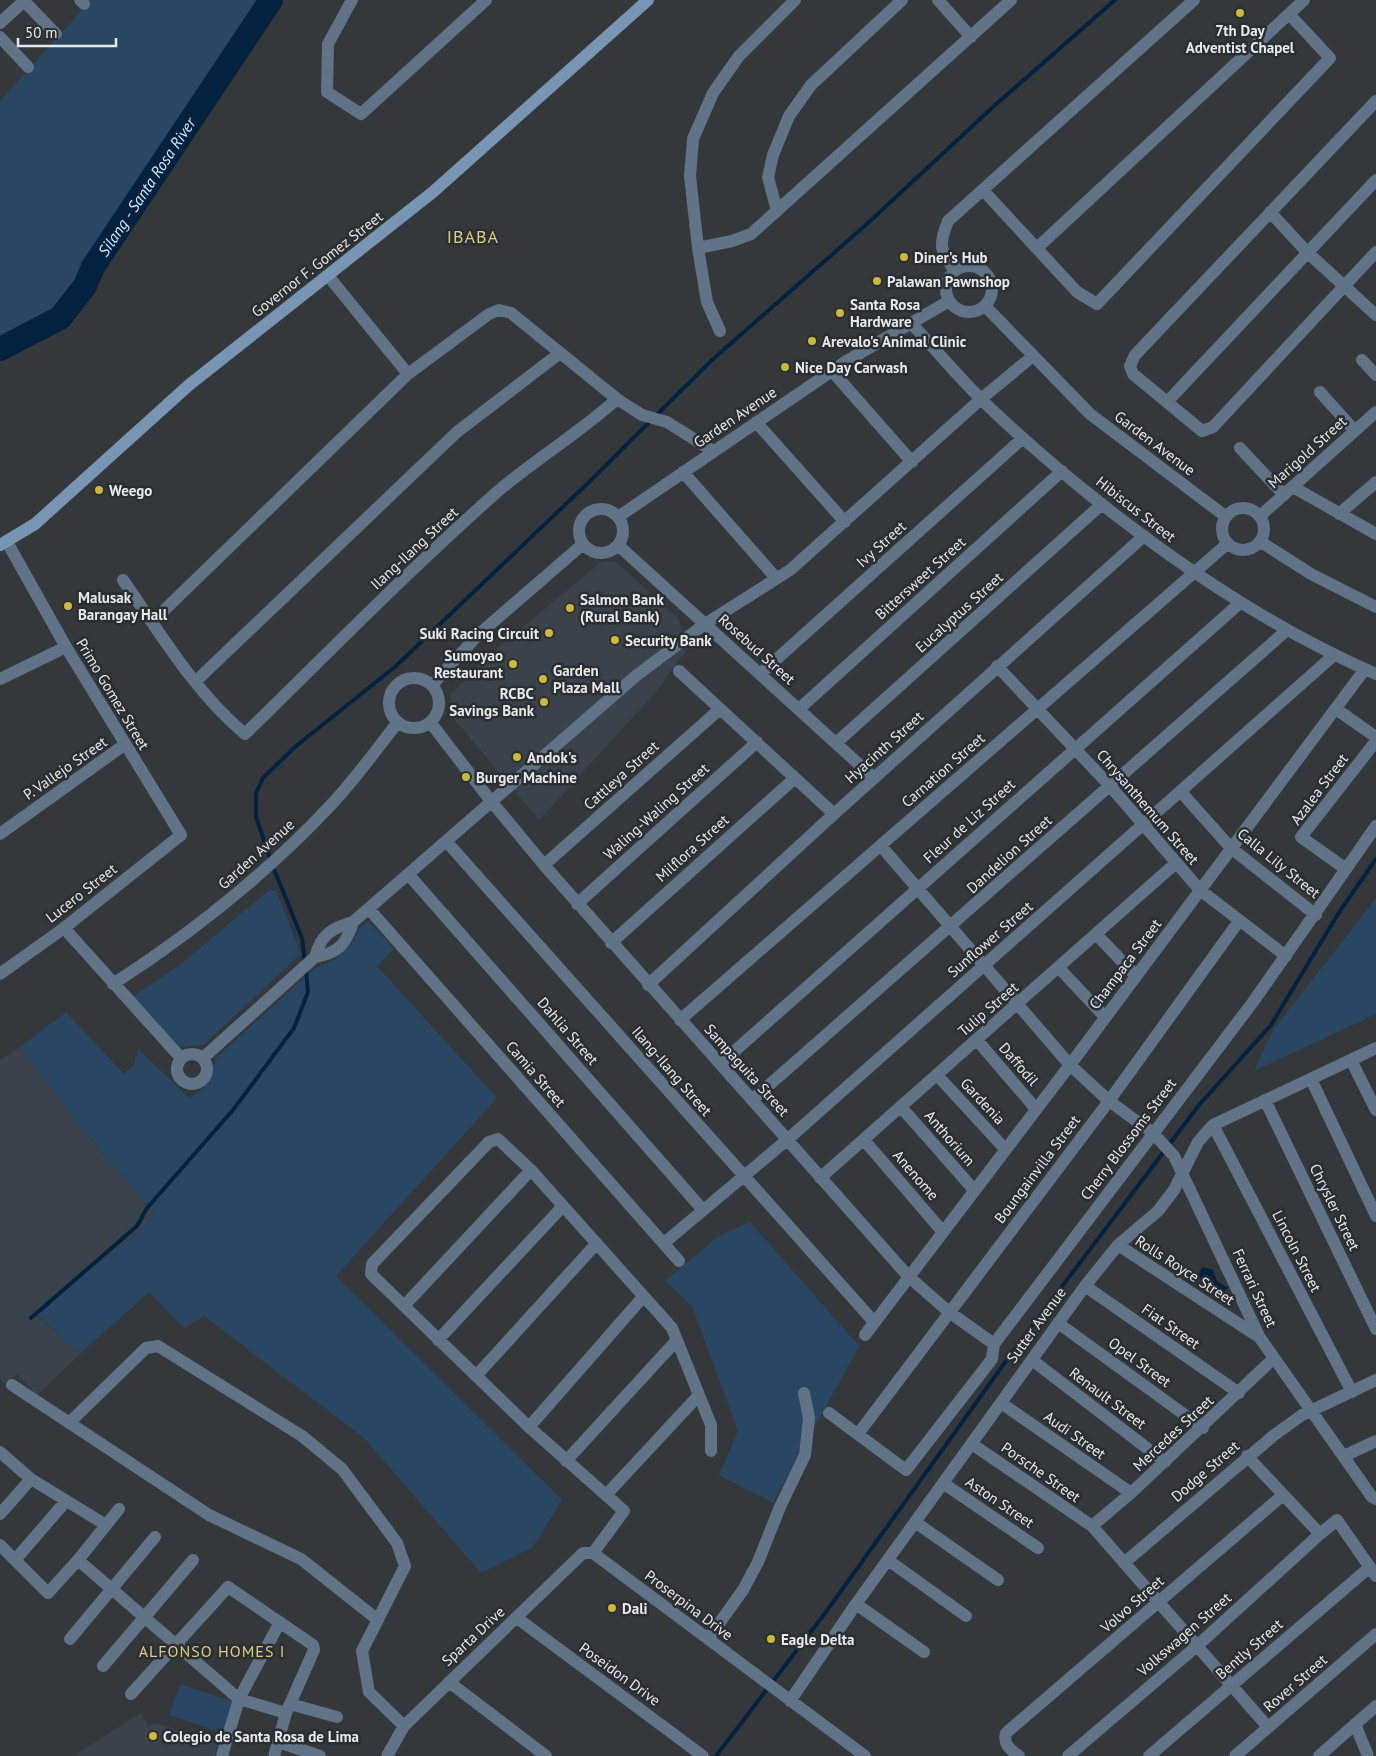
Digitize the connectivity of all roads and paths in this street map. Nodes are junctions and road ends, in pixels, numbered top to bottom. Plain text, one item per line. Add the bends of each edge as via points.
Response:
1 (24, 0) edge
2 (352, 0) edge
3 (486, 0) edge
4 (648, 0) edge
5 (795, 0) edge
6 (902, 0) edge
7 (938, 0) edge
8 (1011, 0) edge
9 (1194, 0) edge
10 (1304, 0) edge
11 (1289, 14) junction
12 (0, 23) edge
13 (56, 34) dead end
14 (971, 36) junction
15 (0, 37) edge
16 (28, 67) dead end
17 (1376, 101) edge
18 (1376, 180) edge
19 (983, 190) junction
20 (777, 211) junction
21 (1270, 212) junction
22 (698, 248) junction
23 (1037, 248) junction
24 (1307, 252) junction
25 (1376, 252) edge
26 (955, 271) junction
27 (329, 276) junction
28 (1345, 285) junction
29 (949, 301) junction
30 (985, 306) junction
31 (1376, 315) edge
32 (911, 323) junction
33 (720, 331) dead end
34 (560, 353) junction
35 (1033, 356) junction
36 (1362, 360) dead end
37 (832, 371) junction
38 (408, 374) junction
39 (1376, 375) edge
40 (1320, 392) dead end
41 (617, 399) junction
42 (981, 399) junction
43 (1167, 402) junction
44 (1376, 412) edge
45 (756, 422) junction
46 (1355, 431) junction
47 (1023, 438) junction
48 (1240, 448) dead end
49 (713, 451) junction
50 (912, 462) junction
51 (1062, 471) junction
52 (683, 472) junction
53 (1376, 482) edge
54 (1289, 491) junction
55 (1102, 504) junction
56 (1340, 514) junction
57 (1225, 516) junction
58 (1260, 516) junction
59 (618, 517) junction
60 (845, 522) junction
61 (1376, 534) edge
62 (1144, 536) junction
63 (1261, 542) junction
64 (4, 544) edge
65 (583, 544) junction
66 (1227, 544) junction
67 (618, 545) junction
68 (1192, 572) junction
69 (776, 578) junction
70 (123, 580) dead end
71 (1240, 603) junction
72 (1376, 608) edge
73 (152, 622) junction
74 (705, 624) junction
75 (1287, 630) junction
76 (66, 647) junction
77 (1334, 656) junction
78 (997, 666) junction
79 (679, 671) dead end
80 (1371, 672) edge
81 (760, 674) junction
82 (0, 679) edge
83 (195, 682) junction
84 (432, 685) junction
85 (720, 709) junction
86 (799, 709) junction
87 (1037, 709) junction
88 (1336, 709) junction
89 (398, 722) junction
90 (430, 722) junction
91 (1376, 739) edge
92 (757, 742) junction
93 (836, 743) junction
94 (124, 745) junction
95 (1074, 748) junction
96 (795, 778) junction
97 (874, 778) junction
98 (1110, 786) junction
99 (1181, 792) junction
100 (491, 801) junction
101 (834, 814) junction
102 (1144, 825) junction
103 (1376, 826) edge
104 (0, 834) edge
105 (181, 835) joint
106 (446, 841) junction
107 (882, 846) junction
108 (1231, 848) junction
109 (1176, 863) junction
110 (544, 865) junction
111 (1346, 869) junction
112 (408, 874) junction
113 (918, 888) junction
114 (1200, 890) junction
115 (577, 904) junction
116 (369, 908) junction
117 (1316, 914) junction
118 (1239, 921) junction
119 (951, 927) junction
120 (64, 928) junction
121 (1096, 934) junction
122 (611, 943) junction
123 (1286, 956) junction
124 (985, 965) junction
125 (1059, 968) junction
126 (0, 974) edge
127 (1136, 976) junction
128 (113, 984) junction
129 (648, 985) junction
130 (1018, 1004) junction
131 (1105, 1017) junction
132 (680, 1020) junction
133 (977, 1040) junction
134 (1376, 1048) edge
135 (181, 1058) junction
136 (203, 1058) junction
137 (1351, 1060) junction
138 (720, 1064) junction
139 (1070, 1065) junction
140 (937, 1075) junction
141 (1311, 1079) junction
142 (752, 1100) junction
143 (1265, 1100) junction
144 (1109, 1101) junction
145 (901, 1106) junction
146 (1036, 1109) junction
147 (1376, 1110) edge
148 (1213, 1125) junction
149 (1156, 1136) junction
150 (787, 1140) junction
151 (864, 1140) junction
152 (1005, 1149) junction
153 (531, 1170) junction
154 (1183, 1172) junction
155 (743, 1177) junction
156 (820, 1178) junction
157 (974, 1190) junction
158 (563, 1206) junction
159 (703, 1210) junction
160 (1376, 1216) edge
161 (943, 1232) junction
162 (664, 1243) junction
163 (596, 1244) junction
164 (1118, 1245) junction
165 (679, 1261) dead end
166 (908, 1276) junction
167 (1085, 1286) junction
168 (643, 1297) junction
169 (404, 1306) junction
170 (948, 1312) junction
171 (874, 1322) junction
172 (1058, 1323) junction
173 (1376, 1329) edge
174 (865, 1335) dead end
175 (1260, 1338) junction
176 (438, 1340) junction
177 (676, 1341) junction
178 (994, 1344) junction
179 (1273, 1359) junction
180 (1032, 1360) junction
181 (476, 1376) junction
182 (1376, 1380) edge
183 (12, 1385) dead end
184 (1352, 1392) junction
185 (804, 1393) dead end
186 (1239, 1393) junction
187 (699, 1395) junction
188 (1001, 1403) junction
189 (1311, 1411) junction
190 (829, 1413) dead end
191 (69, 1423) junction
192 (529, 1428) junction
193 (1203, 1428) junction
194 (858, 1434) junction
195 (1376, 1441) edge
196 (972, 1444) junction
197 (711, 1451) dead end
198 (0, 1452) edge
199 (1247, 1456) junction
200 (1344, 1456) junction
201 (566, 1461) junction
202 (1165, 1462) junction
203 (31, 1479) junction
204 (943, 1483) junction
205 (1131, 1493) junction
206 (606, 1495) junction
207 (1283, 1495) junction
208 (1376, 1498) edge
209 (66, 1501) junction
210 (119, 1509) dead end
211 (0, 1514) edge
212 (915, 1522) junction
213 (106, 1525) junction
214 (1092, 1526) junction
215 (1320, 1534) junction
216 (155, 1537) dead end
217 (0, 1545) edge
218 (1038, 1548) dead end
219 (593, 1553) junction
220 (15, 1560) junction
221 (78, 1560) junction
222 (193, 1560) dead end
223 (888, 1560) junction
224 (1124, 1563) junction
225 (1373, 1571) edge
226 (998, 1580) dead end
227 (112, 1589) junction
228 (1158, 1602) junction
229 (856, 1604) junction
230 (966, 1616) dead end
231 (145, 1618) junction
232 (517, 1618) junction
233 (378, 1620) junction
234 (280, 1622) junction
235 (1376, 1634) edge
236 (70, 1639) dead end
237 (708, 1639) junction
238 (177, 1643) junction
239 (1197, 1646) junction
240 (924, 1652) dead end
241 (103, 1666) dead end
242 (449, 1682) junction
243 (1231, 1686) junction
244 (131, 1694) dead end
245 (785, 1698) junction
246 (240, 1699) junction
247 (1376, 1706) edge
248 (288, 1708) junction
249 (337, 1718) dead end
250 (1355, 1724) junction
251 (404, 1726) junction
252 (1268, 1727) junction
253 (278, 1742) junction
254 (222, 1756) edge
255 (274, 1756) edge
256 (320, 1756) edge
257 (387, 1756) edge
258 (546, 1756) edge
259 (704, 1756) edge
260 (865, 1756) edge
261 (1019, 1756) edge
262 (1068, 1756) edge
263 (1149, 1756) edge
264 (1235, 1756) edge
265 (1319, 1756) edge
266 (1368, 1756) edge

1 - 12 street
1 - 13 street
2 - 3 street via 328,44 327,92 361,114
4 - 27 street, Governor F. Gomez Street via 483,149
5 - 22 street via 739,56 713,93 693,139 690,176
6 - 20 street via 811,85 789,116 772,155 768,177
7 - 14 street
8 - 14 street
9 - 19 street
10 - 11 street
11 - 23 street
11 - 23 street via 1330,58 1096,304 1076,292
14 - 20 street
15 - 16 street
17 - 21 street
18 - 24 street
19 - 23 street
19 - 26 street via 948,221 941,240 942,254
20 - 22 street via 751,234
21 - 24 street
21 - 43 street via 1135,355 1130,366 1133,374
22 - 33 street via 707,302
24 - 28 street
24 - 43 street
25 - 28 street
26 - 29 street via 946,285
26 - 30 street via 969,266 988,277 992,292
27 - 38 street
27 - 64 street, Governor F. Gomez Street via 189,385 35,524
28 - 31 street
28 - 43 street via 1213,427 1202,431
29 - 30 street via 966,312
29 - 32 street, Garden Avenue
30 - 35 street, Garden Avenue
32 - 37 street, Garden Avenue
32 - 42 street, Hibiscus Street
34 - 38 street via 511,313 499,310 488,314
34 - 41 street
34 - 83 street via 457,432
35 - 42 street
35 - 57 street, Garden Avenue via 1090,414
36 - 39 street
37 - 45 street, Garden Avenue
37 - 50 street
38 - 73 street
40 - 46 street
41 - 49 street via 642,415 667,422
41 - 83 street, Ilang-Ilang Street via 588,425 499,491 245,734 228,720
42 - 47 street, Hibiscus Street
42 - 50 street
44 - 46 street, Marigold Street
45 - 49 street, Garden Avenue
45 - 60 street
46 - 54 street, Marigold Street
47 - 51 street, Hibiscus Street
47 - 81 street, Ivy Street
48 - 54 street
49 - 52 street, Garden Avenue
50 - 60 street
51 - 55 street, Hibiscus Street
51 - 86 street, Bittersweet Street
52 - 59 street, Garden Avenue
52 - 69 street
53 - 56 street
54 - 56 street
54 - 58 street, Marigold Street
55 - 62 street, Hibiscus Street
55 - 93 street, Eucalyptus Street
56 - 61 street
57 - 58 street via 1247,508
57 - 66 street via 1221,530
58 - 63 street via 1264,524
59 - 65 street via 604,509 587,513 579,527
59 - 67 street via 623,531
60 - 69 street via 790,570
62 - 68 street, Hibiscus Street
62 - 78 street, Hyacinth Street
63 - 66 street via 1245,551 1235,550
63 - 72 street via 1311,574
64 - 76 street, Primo Gomez Street
65 - 67 street via 600,553
65 - 84 street via 478,635
66 - 68 street, Carnation Street
67 - 74 street, Rosebud Street
68 - 71 street, Hibiscus Street
68 - 87 street, Carnation Street
69 - 74 street
70 - 73 street
71 - 75 street, Hibiscus Street
71 - 95 street, Fleur de Liz Street
73 - 83 street
74 - 81 street, Rosebud Street
74 - 100 street via 595,710
75 - 77 street, Hibiscus Street
75 - 98 street, Dandelion Street
76 - 82 street
76 - 94 street, Primo Gomez Street
77 - 80 street, Hibiscus Street
77 - 99 street, Sunflower Street
78 - 87 street, Chrysanthemum Street
78 - 97 street, Hyacinth Street
79 - 85 street
80 - 88 street, Champaca Street
81 - 86 street, Rosebud Street
84 - 89 street via 423,679 413,678 396,686 389,705
84 - 90 street via 438,694 439,705
85 - 92 street
85 - 110 street, Cattleya Street
86 - 93 street, Rosebud Street
87 - 95 street, Chrysanthemum Street
87 - 107 street, Carnation Street
88 - 91 street
88 - 108 street, Champaca Street
89 - 90 street via 413,727
89 - 128 street, Garden Avenue via 330,806 289,848 240,893 168,948
90 - 100 street, Sampaguita Street
91 - 111 street, Azalea Street via 1302,837
92 - 96 street
92 - 115 street, Waling-Waling Street
93 - 97 street, Rosebud Street
94 - 104 street, P. Vallejo Street
94 - 105 street, Primo Gomez Street
95 - 98 street, Chrysanthemum Street
95 - 113 street, Fleur de Liz Street
96 - 101 street
96 - 122 street, Milflora Street
97 - 101 street, Hyacinth Street
98 - 102 street, Chrysanthemum Street
98 - 119 street, Dandelion Street
99 - 102 street, Sunflower Street
99 - 108 street, Calla Lily Street
100 - 106 street
100 - 110 street, Sampaguita Street
101 - 129 street, Hyacinth Street
102 - 109 street, Chrysanthemum Street
102 - 124 street, Sunflower Street
103 - 111 street, Cherry Blossoms Street
105 - 120 street, Lucero Street
106 - 112 street
106 - 155 street, Ilang-Ilang Street
107 - 113 street, Ferrari Street
107 - 132 street, Carnation Street
108 - 114 street, Champaca Street
108 - 117 street, Calla Lily Street
109 - 114 street, Chrysanthemum Street
109 - 121 street, Tulip Street
110 - 115 street, Sampaguita Street
111 - 117 street, Cherry Blossoms Street
112 - 116 street
112 - 159 street, Dahlia Street
113 - 119 street, Ferrari Street
113 - 138 street, Fleur de Liz Street
114 - 118 street, Chrysanthemum Street
114 - 127 street, Champaca Street
115 - 122 street, Sampaguita Street
116 - 136 street via 353,922 336,926 320,941 313,958
116 - 162 street, Camia Street
117 - 123 street, Cherry Blossoms Street
118 - 123 street, Chrysanthemum Street
118 - 144 street, Boungainvilla Street
119 - 124 street, Ferrari Street
119 - 142 street, Dandelion Street
120 - 126 street, Lucero Street
120 - 128 street
121 - 125 street, Tulip Street
121 - 127 street
122 - 129 street, Sampaguita Street
123 - 149 street, Cherry Blossoms Street
124 - 130 street, Ferrari Street
124 - 150 street, Sunflower Street
125 - 130 street, Tulip Street
125 - 131 street
127 - 131 street, Champaca Street
128 - 135 street
129 - 132 street, Sampaguita Street
130 - 133 street, Tulip Street
130 - 139 street, Ferrari Street
131 - 139 street, Champaca Street
132 - 138 street, Sampaguita Street
133 - 140 street, Tulip Street
133 - 146 street, Daffodil
134 - 137 street, Sutter Avenue
135 - 136 street via 192,1054
135 - 136 street via 179,1076 189,1083 201,1080 207,1070
137 - 141 street, Sutter Avenue
137 - 147 street
138 - 142 street, Sampaguita Street
139 - 144 street, Ferrari Street
139 - 146 street, Champaca Street
140 - 145 street, Tulip Street
140 - 152 street, Gardenia
141 - 143 street, Sutter Avenue
141 - 160 street
142 - 150 street, Sampaguita Street
143 - 148 street, Sutter Avenue
143 - 173 street, Chrysler Street
144 - 149 street, Ferrari Street
144 - 170 street, Boungainvilla Street
145 - 151 street, Tulip Street
145 - 157 street, Anthorium
146 - 152 street, Champaca Street
148 - 154 street, Sutter Avenue via 1198,1142
148 - 184 street, Lincoln Street
149 - 154 street, Ferrari Street
149 - 178 street, Cherry Blossoms Street
150 - 155 street, Sunflower Street
150 - 156 street, Sampaguita Street
151 - 156 street, Tulip Street
151 - 161 street, Anenome
152 - 157 street, Champaca Street
153 - 158 street
153 - 169 street
153 - 169 street via 498,1139 489,1142 372,1264 371,1274
154 - 164 street, Sutter Avenue via 1158,1211
154 - 175 street, Ferrari Street
155 - 159 street, Sunflower Street
155 - 171 street, Ilang-Ilang Street
156 - 166 street, Sampaguita Street
157 - 161 street, Champaca Street
158 - 163 street
158 - 176 street
159 - 162 street, Sunflower Street
161 - 166 street, Champaca Street
162 - 165 street, Camia Street
163 - 168 street
163 - 181 street
164 - 167 street, Sutter Avenue
164 - 175 street, Rolls Royce Street
166 - 170 street, Sampaguita Street
166 - 171 street, Champaca Street
167 - 172 street, Sutter Avenue
167 - 186 street, Fiat Street
168 - 177 street via 672,1328
168 - 192 street
169 - 176 street
170 - 178 street, Sampaguita Street
170 - 194 street, Boungainvilla Street
171 - 174 street, Champaca Street
172 - 180 street, Sutter Avenue
172 - 193 street, Opel Street
175 - 179 street, Ferrari Street
176 - 181 street
177 - 187 street
177 - 201 street
178 - 194 street, Cherry Blossoms Street via 992,1359 906,1470
179 - 186 street, Mercedes Street
179 - 189 street, Ferrari Street
180 - 188 street, Sutter Avenue
180 - 202 street, Renault Street
181 - 192 street
182 - 184 street, Dodge Street
183 - 191 street
184 - 189 street, Dodge Street
185 - 237 street via 809,1418 805,1454 758,1562 743,1590
186 - 193 street, Mercedes Street
187 - 197 street via 711,1425
187 - 206 street
188 - 196 street, Sutter Avenue
188 - 205 street, Audi Street
189 - 199 street, Dodge Street
189 - 200 street, Ferrari Street
190 - 194 street
191 - 233 street via 209,1515 301,1559
191 - 233 street via 146,1348 158,1346 302,1436 342,1469 397,1543 405,1566
192 - 201 street
193 - 202 street, Mercedes Street
195 - 200 street
196 - 204 street, Sutter Avenue
196 - 214 street, Porsche Street
198 - 203 street
199 - 207 street
199 - 224 street, Dodge Street
200 - 208 street, Ferrari Street
201 - 206 street
202 - 205 street, Mercedes Street
203 - 209 street
203 - 211 street
204 - 212 street, Sutter Avenue
204 - 218 street, Aston Street
205 - 214 street, Mercedes Street
206 - 219 street via 624,1511
207 - 215 street
207 - 228 street, Volvo Street
209 - 213 street
209 - 220 street
210 - 213 street
212 - 223 street, Sutter Avenue
212 - 226 street
213 - 221 street
214 - 224 street, Porsche Street
215 - 225 street, Volkswagen Street via 1338,1520
215 - 239 street, Volkswagen Street
216 - 227 street
217 - 220 street
219 - 232 street, Sparta Drive via 583,1553
219 - 237 street, Proserpina Drive
220 - 221 street via 48,1593
221 - 227 street
222 - 231 street
223 - 229 street, Sutter Avenue
223 - 230 street
224 - 228 street, Porsche Street
225 - 243 street, Bently Street
227 - 231 street
227 - 236 street
228 - 239 street, Porsche Street
228 - 261 street, Volvo Street via 1006,1733 1007,1746
229 - 240 street
229 - 245 street, Sutter Avenue
231 - 238 street
231 - 241 street
232 - 242 street, Sparta Drive
232 - 259 street, Poseidon Drive
233 - 251 street via 362,1651 370,1692
234 - 238 street via 228,1587
234 - 246 street
234 - 248 street via 313,1645 314,1650
235 - 252 street, Rover Street
237 - 245 street, Proserpina Drive
238 - 244 street
238 - 246 street
239 - 243 street, Porsche Street
239 - 262 street, Volkswagen Street
242 - 251 street, Sparta Drive
242 - 258 street
243 - 252 street, Porsche Street
243 - 263 street, Bently Street
245 - 260 street, Proserpina Drive
246 - 248 street
246 - 254 street
247 - 250 street
248 - 249 street
248 - 253 street
250 - 265 street
250 - 266 street
251 - 257 street, Sparta Drive
252 - 264 street, Rover Street
253 - 255 street
253 - 256 street

